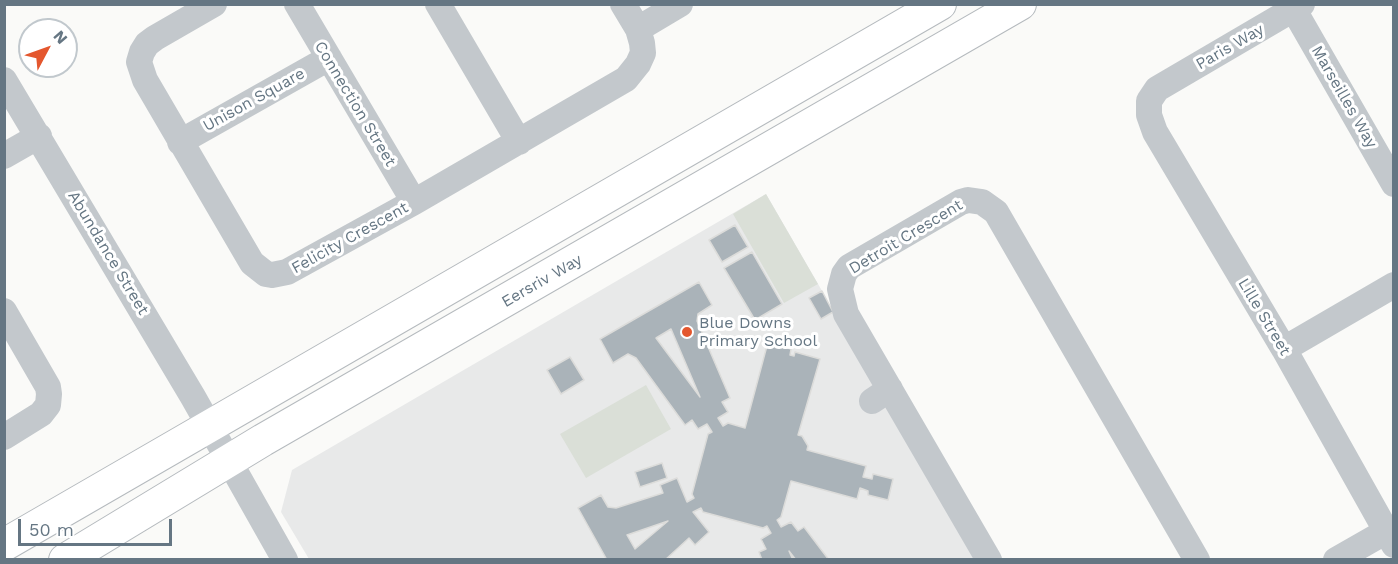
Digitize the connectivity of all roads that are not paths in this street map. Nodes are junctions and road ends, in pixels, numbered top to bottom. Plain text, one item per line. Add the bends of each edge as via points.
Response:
1 (214, 4) edge
2 (297, 4) edge
3 (438, 4) edge
4 (623, 4) edge
5 (680, 4) edge
6 (940, 4) edge
7 (1020, 4) edge
8 (1298, 7) edge
9 (638, 29) junction
10 (328, 58) junction
11 (4, 80) edge
12 (1157, 89) joint
13 (39, 136) junction
14 (180, 142) junction
15 (519, 142) junction
16 (4, 156) edge
17 (1394, 184) edge
18 (414, 202) junction
19 (1394, 285) edge
20 (4, 311) edge
21 (1284, 350) junction
22 (209, 426) junction
23 (4, 437) edge
24 (229, 462) junction
25 (1389, 538) edge
26 (4, 545) edge
27 (65, 560) edge
28 (285, 560) edge
29 (989, 560) edge
30 (1197, 560) edge
31 (1336, 560) edge

1 - 14 street, Felicity Crescent via 147,44 142,52 144,80
2 - 10 street, Connection Street
3 - 15 street
4 - 9 street, Felicity Crescent
5 - 9 street
6 - 22 main road
7 - 24 main road, Eersriv Way
8 - 12 street, Paris Way
8 - 17 street, Marseilles Way
9 - 15 street, Felicity Crescent via 643,53 626,79
10 - 14 street, Unison Square
10 - 18 street, Connection Street
11 - 13 street, Abundance Street
12 - 21 street, Lille Street via 1149,101 1155,132
13 - 16 street
13 - 22 street, Abundance Street
14 - 18 street, Felicity Crescent via 252,263 266,274 287,272
15 - 18 street, Felicity Crescent
19 - 21 street
20 - 23 street via 49,394 48,405 41,414
21 - 25 street, Lille Street
22 - 24 street, Abundance Street
22 - 26 main road
24 - 27 main road, Eersriv Way
24 - 28 street, Abundance Street
25 - 31 street
29 - 30 street, Detroit Crescent via 881,395 846,314 840,289 849,267 961,202 975,200 996,212

